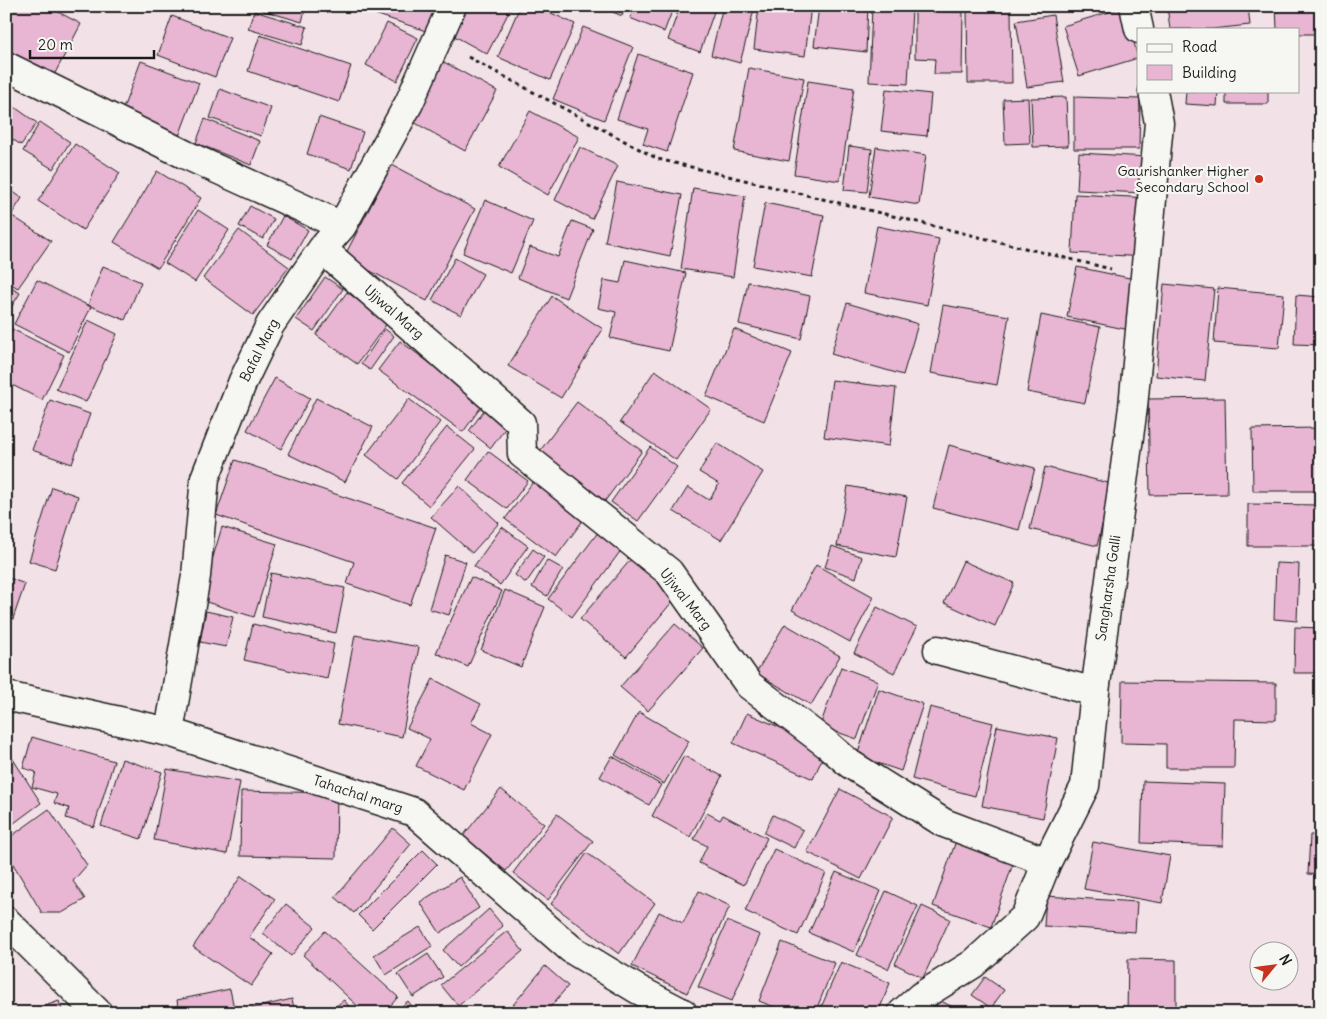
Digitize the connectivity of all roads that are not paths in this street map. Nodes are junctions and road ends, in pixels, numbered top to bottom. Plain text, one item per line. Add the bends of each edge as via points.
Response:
1 (452, 6) edge
2 (1134, 6) edge
3 (1139, 28) edge
4 (6, 66) edge
5 (1152, 92) edge
6 (342, 226) junction
7 (322, 249) junction
8 (938, 650) dead end
9 (1095, 692) junction
10 (6, 696) edge
11 (169, 732) junction
12 (1046, 862) junction
13 (6, 921) edge
14 (98, 1013) edge
15 (684, 1013) edge
16 (902, 1013) edge

1 - 6 street, Bafal Marg via 409,102
2 - 3 street
4 - 6 street via 186,155
5 - 9 street, Sangharsha Galli via 1159,123 1145,277 1132,407
6 - 7 street, Bafal Marg
7 - 11 street, Bafal Marg via 270,325 243,381 205,478 196,576
7 - 12 street, Ujjwal Marg via 520,423 522,454 668,572 749,685 850,764 944,823
8 - 9 street
9 - 12 street, Sangharsha Galli via 1085,786
10 - 11 street, Tahachal marg
11 - 15 street, Tahachal marg via 414,812 571,949
12 - 16 street, Sangharsha Galli via 1025,917 973,964 920,997
13 - 14 street

